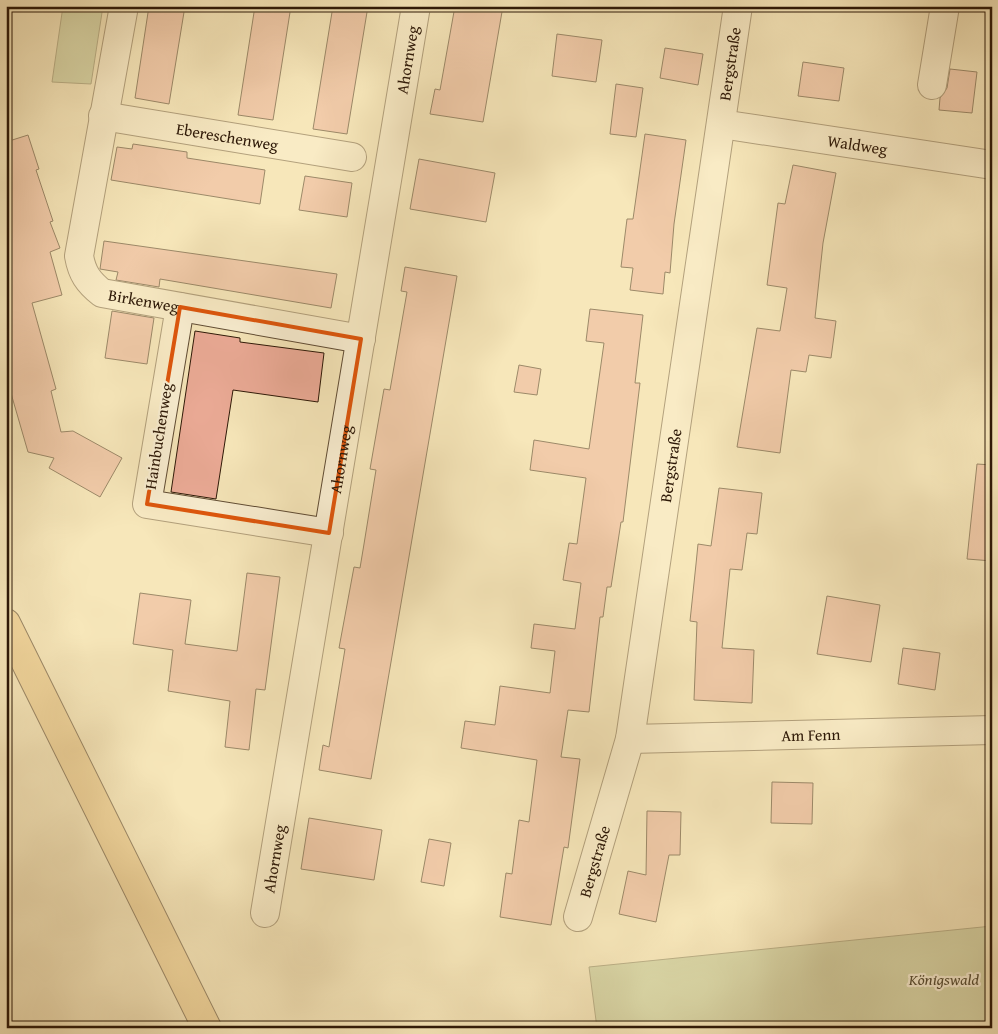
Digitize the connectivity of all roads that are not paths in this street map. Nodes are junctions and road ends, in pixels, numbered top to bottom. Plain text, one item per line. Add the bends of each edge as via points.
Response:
1 (124, 6) edge
2 (416, 6) edge
3 (738, 6) edge
4 (945, 6) edge
5 (932, 85) dead end
6 (103, 116) junction
7 (721, 124) junction
8 (352, 157) dead end
9 (992, 165) edge
10 (180, 307) junction
11 (361, 339) junction
12 (329, 532) junction
13 (6, 623) edge
14 (992, 730) edge
15 (630, 739) junction
16 (265, 913) dead end
17 (578, 917) dead end
18 (207, 1028) edge

1 - 6 street, Birkenweg
2 - 11 street, Ahornweg
3 - 7 street, Bergstraße
4 - 5 street
6 - 8 street, Ebereschenweg
6 - 10 street, Birkenweg via 79,256 81,268 90,283 102,293
7 - 9 street, Waldweg
7 - 15 street, Bergstraße
10 - 11 street, Birkenweg
10 - 12 street, Hainbuchenweg via 148,504
11 - 12 street, Ahornweg
12 - 16 street, Ahornweg
13 - 18 main road
14 - 15 street, Am Fenn
15 - 17 street, Bergstraße

